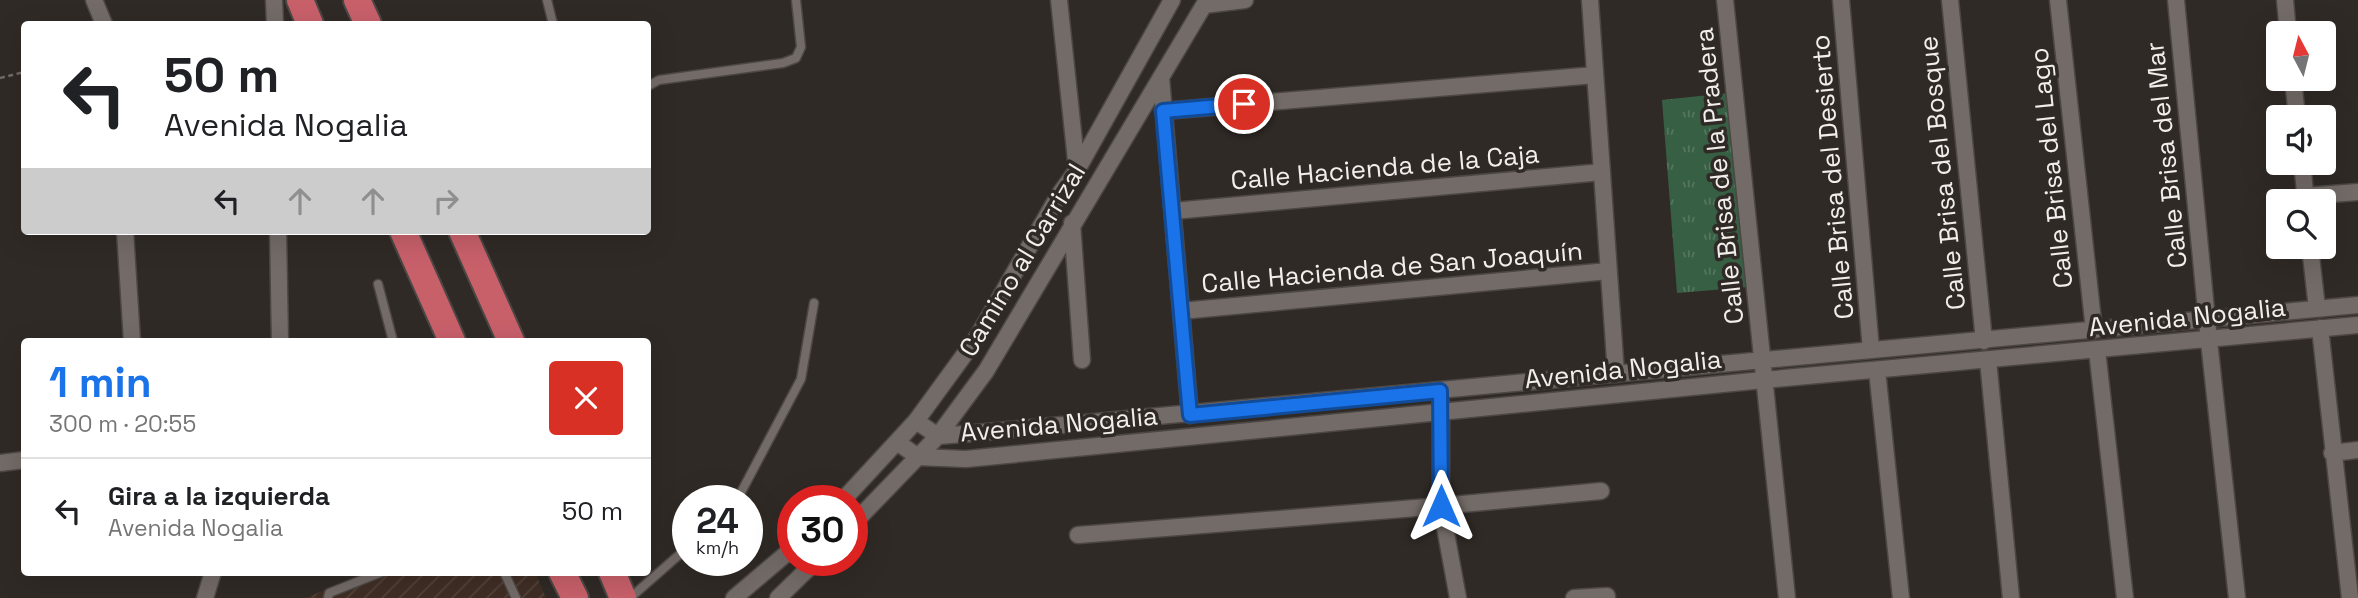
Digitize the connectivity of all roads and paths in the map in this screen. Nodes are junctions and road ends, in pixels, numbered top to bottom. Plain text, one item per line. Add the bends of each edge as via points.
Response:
1 (94, 0) edge
2 (274, 0) edge
3 (300, 0) edge
4 (357, 0) edge
5 (547, 0) edge
6 (796, 0) edge
7 (1059, 0) edge
8 (1245, 0) edge
9 (1590, 0) edge
10 (1726, 0) edge
11 (1841, 0) edge
12 (1950, 0) edge
13 (2058, 0) edge
14 (2175, 0) edge
15 (2285, 0) edge
16 (1170, 1) edge
17 (1205, 2) edge
18 (103, 21) edge
19 (275, 21) edge
20 (309, 21) edge
21 (367, 21) edge
22 (552, 21) edge
23 (2287, 21) edge
24 (21, 73) edge
25 (1595, 75) junction
26 (0, 78) edge
27 (1161, 78) junction
28 (651, 84) edge
29 (1163, 111) junction
30 (1077, 170) junction
31 (1602, 172) junction
32 (2358, 192) edge
33 (2336, 195) edge
34 (1172, 211) junction
35 (1072, 223) junction
36 (125, 235) edge
37 (278, 235) edge
38 (404, 235) edge
39 (464, 235) edge
40 (2311, 259) edge
41 (1608, 271) junction
42 (378, 284) dead end
43 (814, 303) dead end
44 (2358, 305) edge
45 (2317, 308) junction
46 (1181, 311) junction
47 (2207, 319) junction
48 (2358, 326) edge
49 (2320, 328) junction
50 (2094, 330) junction
51 (132, 338) edge
52 (280, 338) edge
53 (392, 338) edge
54 (451, 338) edge
55 (511, 338) edge
56 (1984, 341) junction
57 (2208, 341) junction
58 (1871, 350) junction
59 (2097, 350) junction
60 (1083, 360) dead end
61 (1988, 360) junction
62 (1762, 361) junction
63 (1877, 370) junction
64 (1616, 373) junction
65 (1763, 380) junction
66 (1440, 391) junction
67 (1442, 412) junction
68 (1190, 415) junction
69 (916, 421) junction
70 (938, 436) junction
71 (897, 442) junction
72 (2358, 450) edge
73 (2332, 453) junction
74 (918, 457) junction
75 (21, 460) edge
76 (0, 463) edge
77 (745, 485) edge
78 (857, 485) edge
79 (1601, 491) dead end
80 (1441, 506) junction
81 (868, 509) edge
82 (1078, 535) dead end
83 (2352, 557) edge
84 (672, 561) edge
85 (777, 562) edge
86 (212, 576) edge
87 (372, 576) edge
88 (506, 576) edge
89 (564, 576) edge
90 (614, 576) edge
91 (801, 576) edge
92 (1607, 596) dead end
93 (205, 598) edge
94 (328, 598) edge
95 (516, 598) edge
96 (575, 598) edge
97 (623, 598) edge
98 (630, 598) edge
99 (734, 598) edge
100 (778, 598) edge
101 (1458, 598) edge
102 (1574, 598) edge
103 (1787, 598) edge
104 (1901, 598) edge
105 (2011, 598) edge
106 (2124, 598) edge
107 (2237, 598) edge
108 (2350, 598) edge

1 - 18 street
2 - 19 street
3 - 20 highway
4 - 21 highway
5 - 22 lane
6 - 28 lane via 801,47 796,58
7 - 30 street
8 - 17 street
9 - 25 street
10 - 62 street, Calle Brisa de la Pradera
11 - 58 street, Calle Brisa del Desierto
12 - 56 street, Calle Brisa del Bosque
13 - 50 street, Calle Brisa del Lago
14 - 47 street, Calle Brisa del Mar
15 - 23 street
16 - 30 street, Camino al Carrizal
17 - 27 street, Camino al Carrizal
24 - 26 path
25 - 29 street
25 - 31 street
27 - 29 street
27 - 35 street, Camino al Carrizal
29 - 34 street
30 - 69 street, Camino al Carrizal via 978,336
31 - 34 street, Calle Hacienda de la Caja
31 - 41 street
32 - 33 street
34 - 46 street
35 - 60 street
35 - 70 street, Camino al Carrizal via 986,371
36 - 51 street
37 - 52 street
38 - 54 highway
39 - 55 highway
40 - 45 street
41 - 46 street, Calle Hacienda de San Joaquín
41 - 64 street
42 - 53 lane
43 - 77 lane via 801,379
44 - 45 street, Avenida Nogalia
45 - 47 street, Avenida Nogalia
46 - 68 street
47 - 50 street, Avenida Nogalia
47 - 57 street, Calle Brisa del Mar
48 - 49 street, Avenida Nogalia
49 - 57 street, Avenida Nogalia
49 - 73 street
50 - 56 street, Avenida Nogalia
56 - 58 street, Avenida Nogalia
57 - 59 street, Avenida Nogalia
57 - 107 street, Calle Brisa del Mar
58 - 62 street, Avenida Nogalia
59 - 61 street, Avenida Nogalia
59 - 106 street
61 - 63 street, Avenida Nogalia
61 - 105 street
62 - 64 street, Avenida Nogalia
62 - 65 street, Calle Brisa de la Pradera
63 - 65 street, Avenida Nogalia
63 - 104 street
64 - 66 street, Avenida Nogalia
65 - 67 street, Avenida Nogalia
65 - 103 street, Calle Brisa de la Pradera
66 - 67 street
66 - 68 street, Avenida Nogalia
67 - 74 street, Avenida Nogalia via 966,459
67 - 80 street
68 - 70 street, Avenida Nogalia
69 - 70 street, Avenida Nogalia
69 - 71 street, Camino al Carrizal
70 - 74 street, Camino al Carrizal
71 - 74 street
71 - 78 street, Camino al Carrizal
72 - 73 street
73 - 83 street
74 - 81 street, Camino al Carrizal
75 - 76 street
79 - 80 street
80 - 82 street
80 - 101 street
83 - 108 street
84 - 98 lane
85 - 99 street
86 - 93 street
87 - 94 lane via 329,593
88 - 95 lane
89 - 96 highway
90 - 97 highway
91 - 100 street
92 - 102 street

